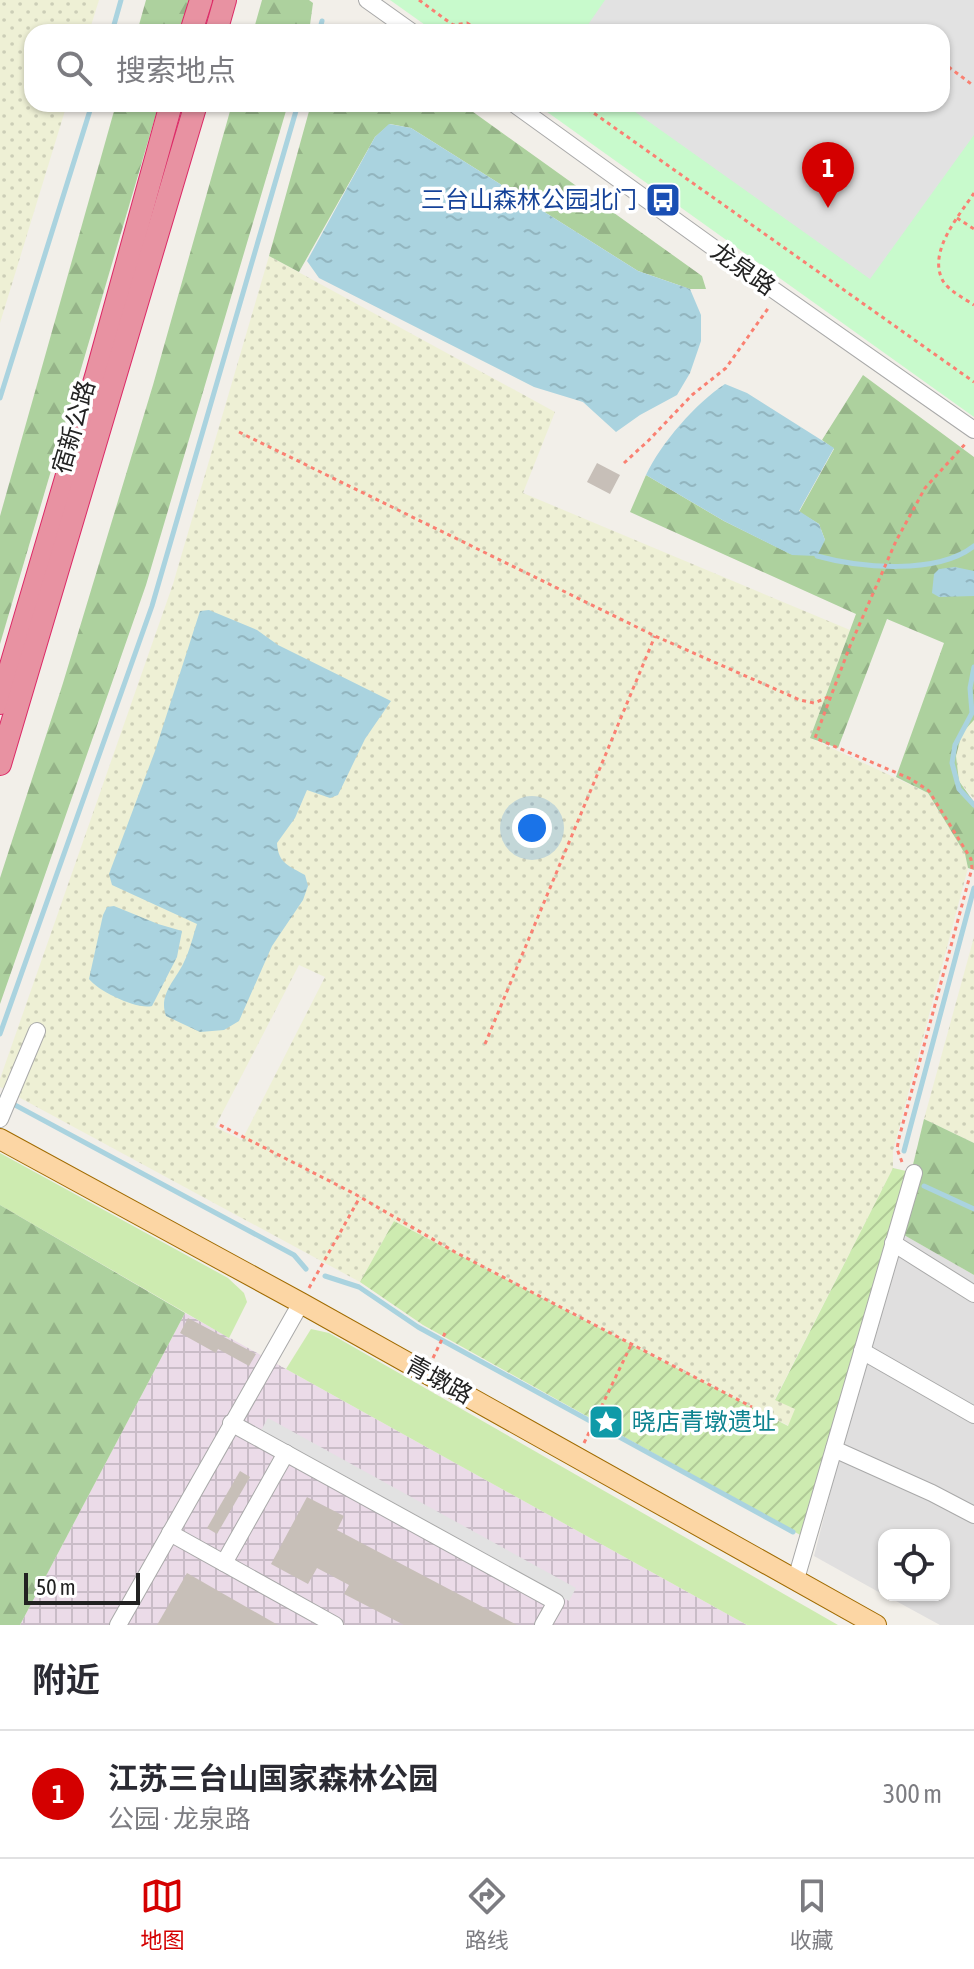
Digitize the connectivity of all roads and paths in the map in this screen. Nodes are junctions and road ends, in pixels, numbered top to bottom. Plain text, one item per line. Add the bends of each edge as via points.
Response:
1 (201, 0) edge
2 (225, 0) edge
3 (367, 0) edge
4 (419, 0) edge
5 (194, 24) edge
6 (218, 24) edge
7 (401, 24) edge
8 (452, 24) edge
9 (950, 68) edge
10 (974, 86) edge
11 (169, 112) edge
12 (194, 112) edge
13 (525, 112) edge
14 (592, 112) edge
15 (974, 193) edge
16 (957, 218) junction
17 (974, 229) edge
18 (778, 294) junction
19 (974, 305) edge
20 (974, 382) edge
21 (239, 432) dead end
22 (974, 432) edge
23 (624, 463) dead end
24 (655, 636) junction
25 (831, 696) junction
26 (0, 703) edge
27 (0, 764) edge
28 (37, 1031) dead end
29 (485, 1044) dead end
30 (5, 1107) edge
31 (220, 1125) dead end
32 (0, 1139) edge
33 (914, 1173) joint
34 (360, 1197) junction
35 (893, 1243) junction
36 (974, 1294) edge
37 (301, 1303) junction
38 (445, 1334) dead end
39 (440, 1343) dead end
40 (632, 1344) junction
41 (862, 1351) junction
42 (752, 1407) dead end
43 (974, 1415) edge
44 (231, 1423) junction
45 (590, 1430) dead end
46 (834, 1449) junction
47 (286, 1453) junction
48 (974, 1515) edge
49 (170, 1533) junction
50 (224, 1563) junction
51 (796, 1579) junction
52 (118, 1625) edge
53 (335, 1625) edge
54 (543, 1625) edge
55 (876, 1625) edge

1 - 5 highway
2 - 6 highway
3 - 7 street
4 - 8 path
9 - 10 path
11 - 26 highway, 宿新公路
12 - 27 highway, 宿新公路
13 - 18 street, 龙泉路
14 - 20 path
15 - 16 path
16 - 17 path
16 - 19 path via 939,264 944,281
18 - 22 street, 龙泉路
18 - 23 path via 726,368
21 - 24 path
22 - 25 path via 925,488 878,578
24 - 25 path via 800,700 814,703
24 - 29 path
25 - 33 path via 815,738 929,791 971,859 897,1149 899,1159
28 - 30 street
31 - 34 path
32 - 37 main road, 青墩路
33 - 35 street
34 - 37 path
34 - 40 path
35 - 36 street
35 - 41 street
37 - 44 street
37 - 51 main road, 青墩路
38 - 39 path
40 - 42 path
40 - 45 path
41 - 43 street
41 - 46 street
44 - 47 street
44 - 49 street
46 - 48 street
46 - 51 street
47 - 50 street
47 - 54 street via 556,1602
49 - 50 street
49 - 52 street
50 - 53 street
51 - 55 main road, 青墩路

